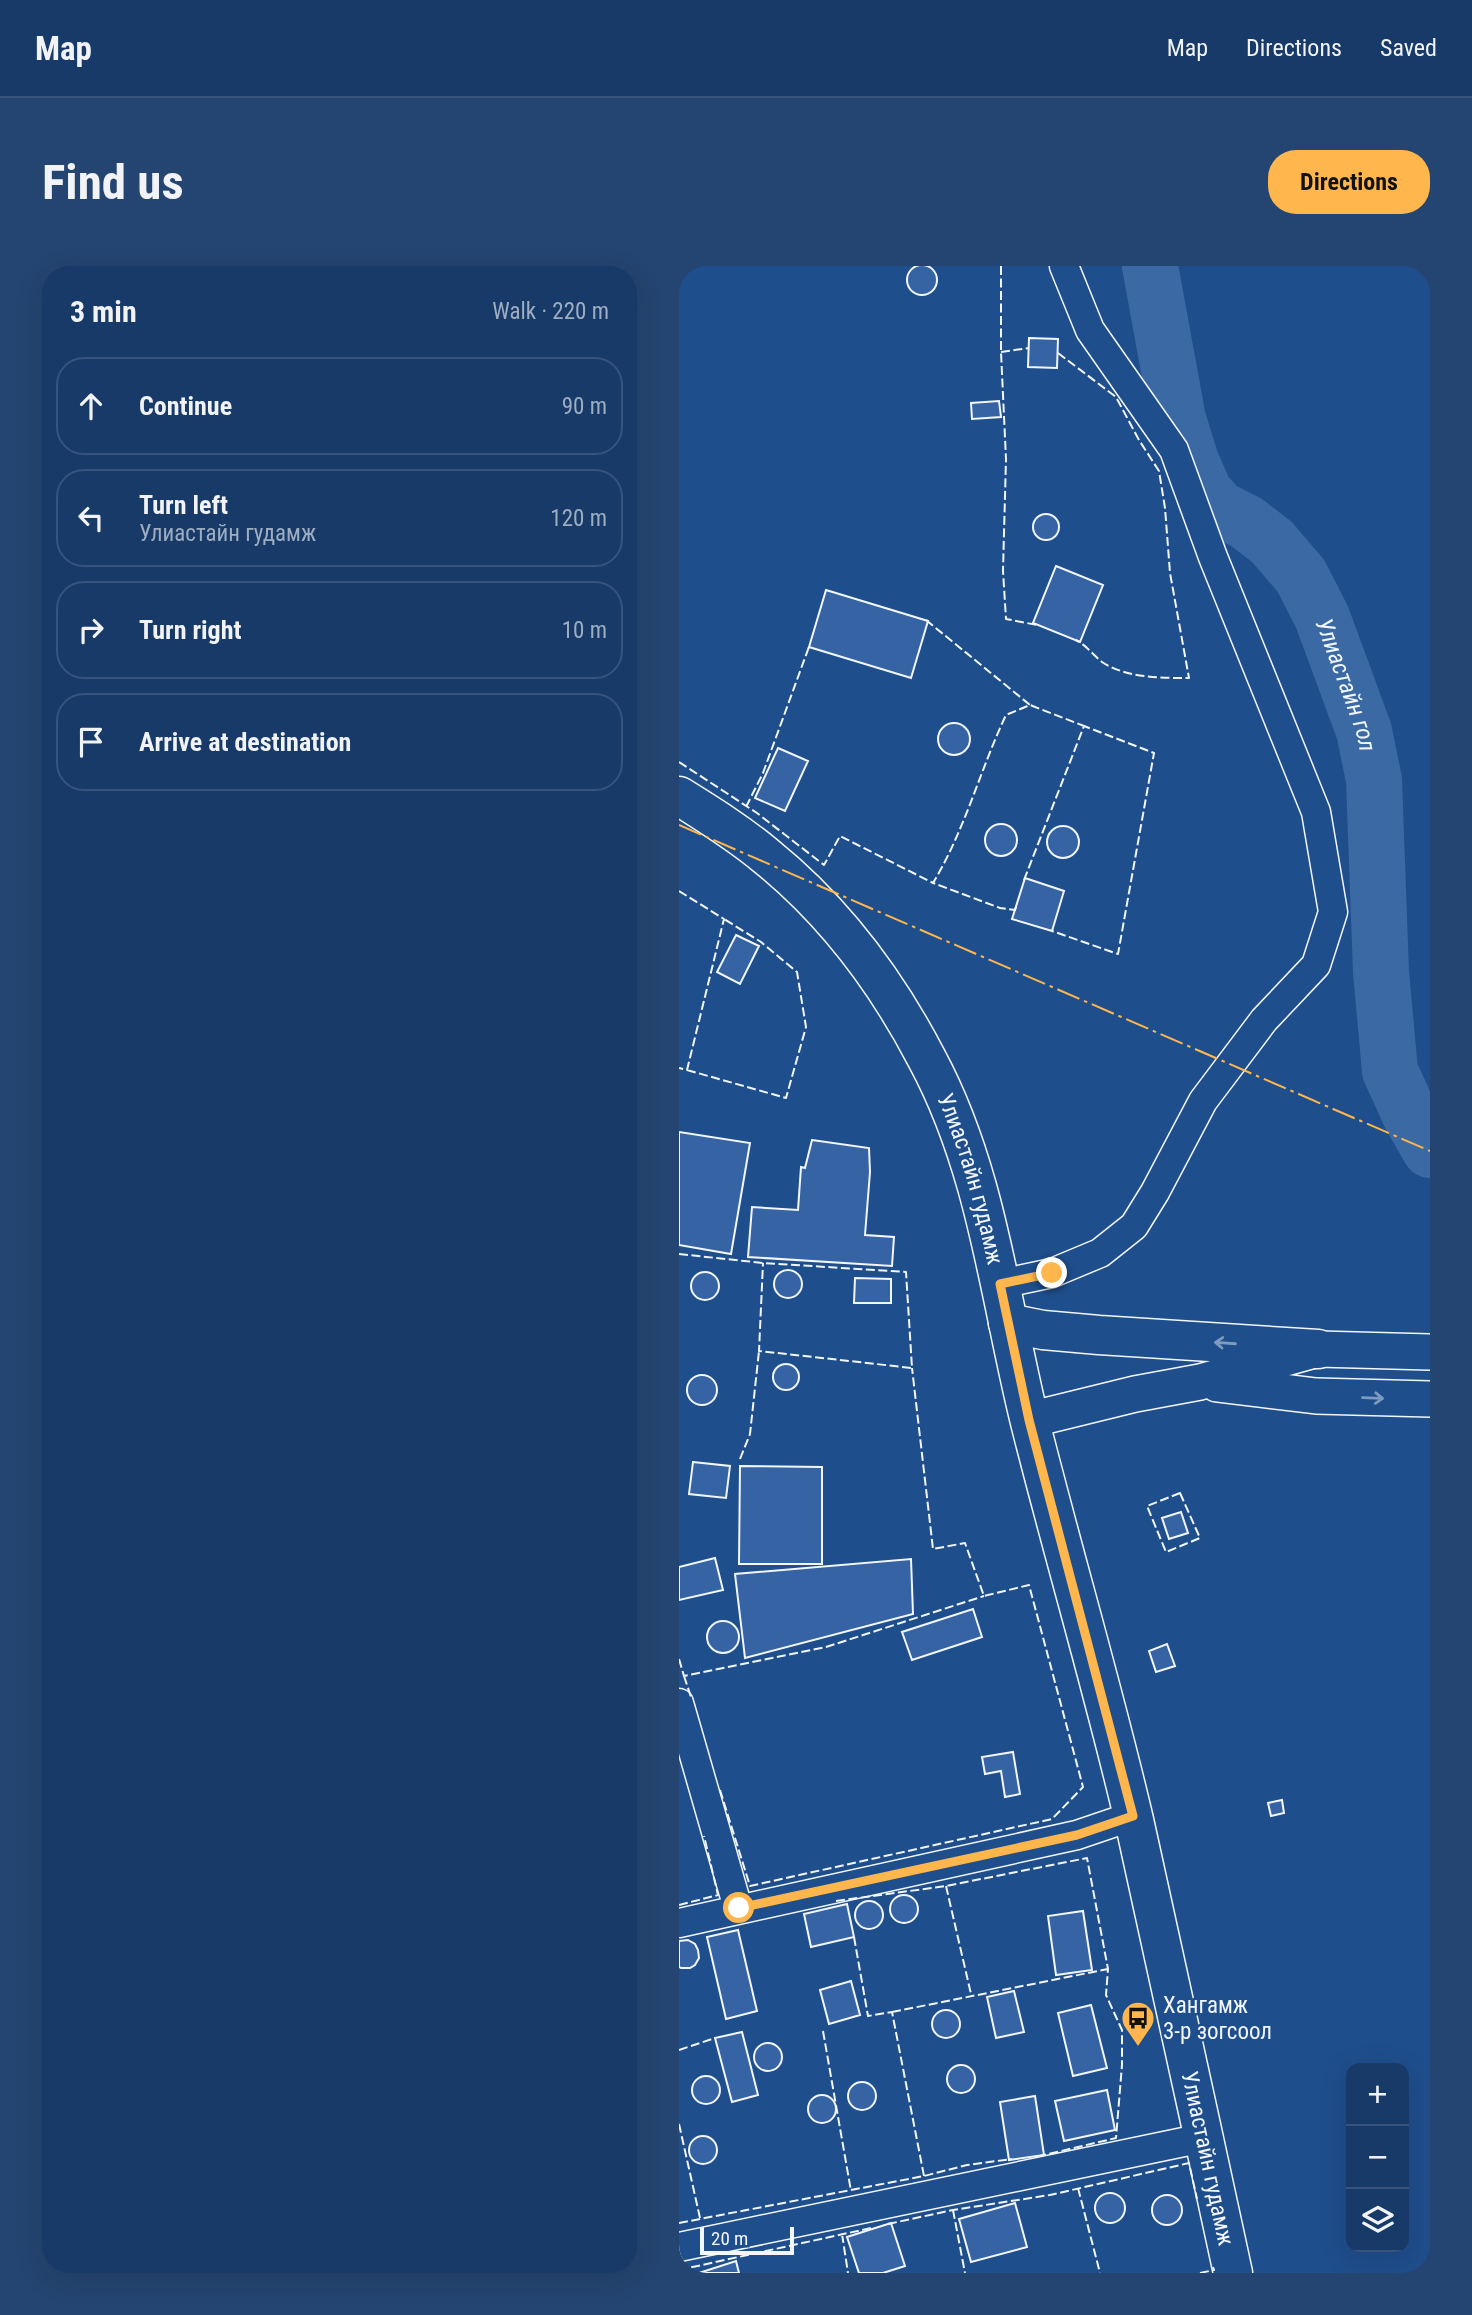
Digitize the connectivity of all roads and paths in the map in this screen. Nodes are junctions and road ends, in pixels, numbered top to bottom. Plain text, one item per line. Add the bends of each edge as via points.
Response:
1 (1064, 266) edge
2 (679, 796) edge
3 (1000, 1284) junction
4 (1009, 1322) junction
5 (1318, 1349) junction
6 (1430, 1352) edge
7 (1200, 1382) junction
8 (1430, 1399) edge
9 (1029, 1420) junction
10 (679, 1703) edge
11 (1133, 1816) junction
12 (739, 1908) junction
13 (679, 1923) edge
14 (1203, 2138) junction
15 (679, 2247) edge
16 (1233, 2273) edge

1 - 3 street via 1090,330 1174,450 1316,813 1333,912 1316,965 1263,1020 1203,1101 1133,1226 1100,1253 1052,1273
2 - 3 main road, Улиастайн гудамж via 765,855 820,905 900,1010 956,1122
3 - 4 main road, Улиастайн гудамж
5 -> 4 main road via 1099,1335
4 - 9 main road, Улиастайн гудамж
5 - 6 street
5 - 7 street
7 -> 8 street via 1316,1396
7 - 9 street
9 - 11 main road, Улиастайн гудамж
10 - 12 street
11 - 12 street via 1077,1835
11 - 14 main road, Улиастайн гудамж
12 - 13 street
14 - 15 street
14 - 16 main road, Улиастайн гудамж

